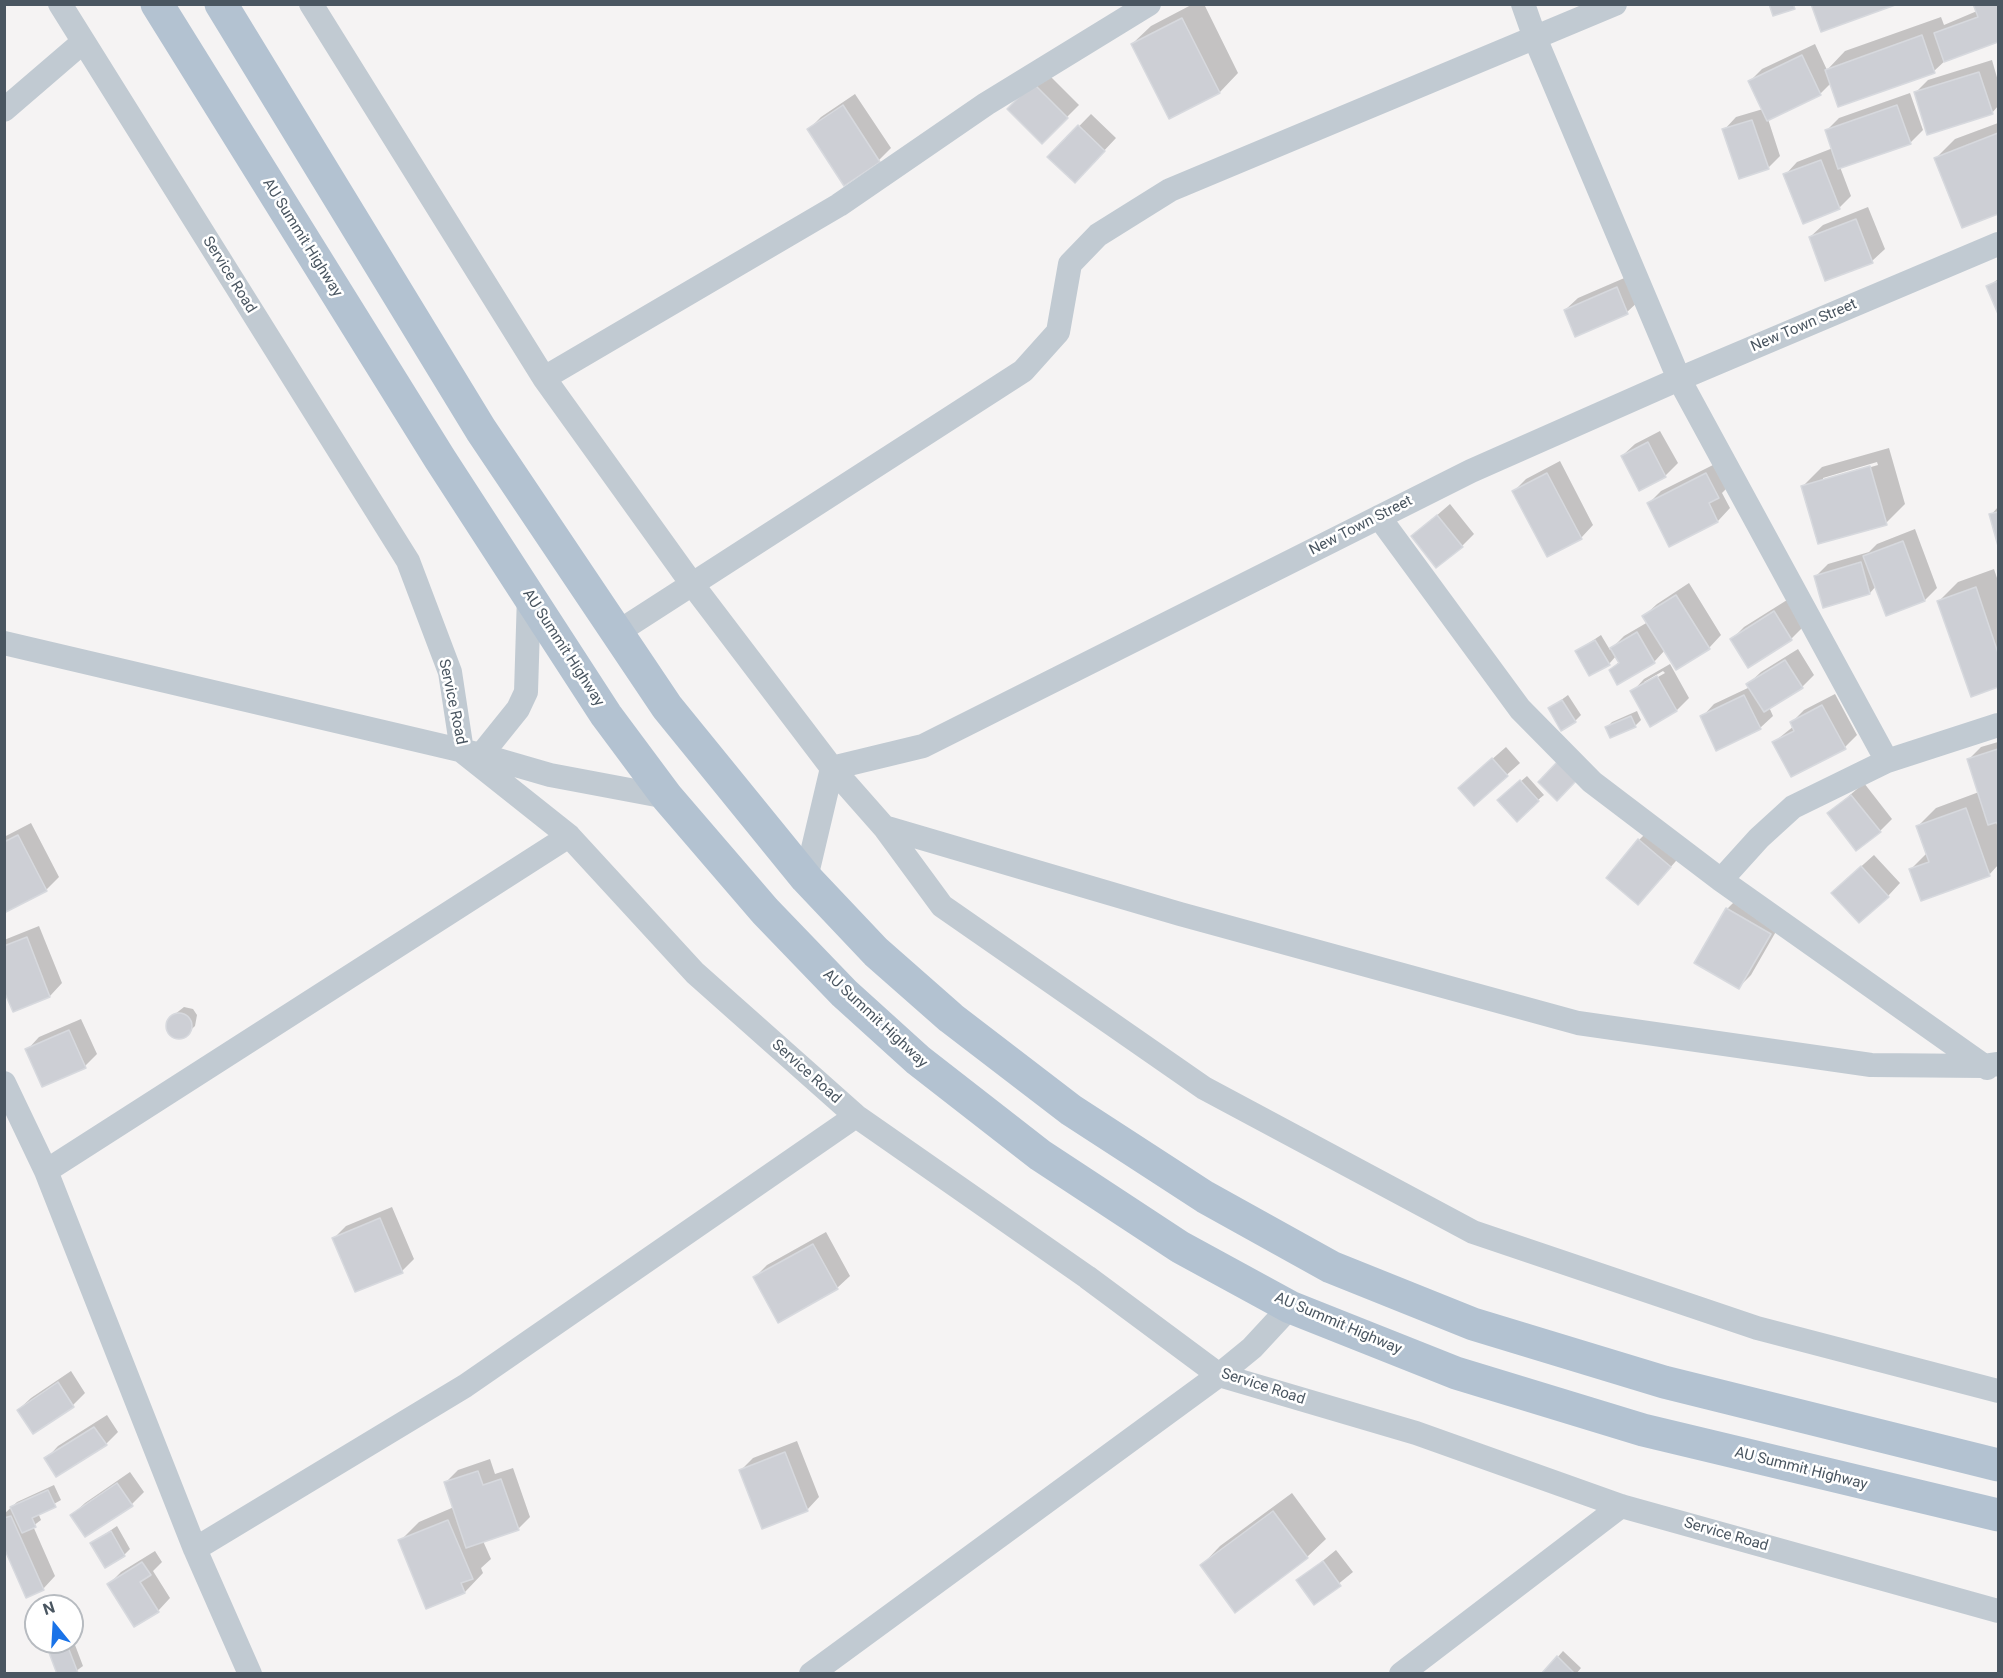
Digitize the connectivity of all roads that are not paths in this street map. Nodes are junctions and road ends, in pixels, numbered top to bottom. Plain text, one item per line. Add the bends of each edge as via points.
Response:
1 (60, 4) edge
2 (157, 4) edge
3 (221, 4) edge
4 (311, 4) edge
5 (1149, 4) edge
6 (1523, 4) edge
7 (1615, 4) edge
8 (1534, 38) junction
9 (83, 42) junction
10 (4, 110) edge
11 (1998, 244) edge
12 (544, 378) junction
13 (1679, 379) junction
14 (1379, 517) junction
15 (692, 584) junction
16 (529, 595) junction
17 (618, 632) junction
18 (4, 643) edge
19 (1998, 725) edge
20 (471, 753) junction
21 (1887, 761) junction
22 (832, 768) junction
23 (667, 796) junction
24 (884, 827) junction
25 (569, 836) junction
26 (806, 878) junction
27 (1721, 880) junction
28 (1994, 1069) edge
29 (4, 1083) edge
30 (856, 1116) junction
31 (46, 1170) junction
32 (1290, 1307) junction
33 (1219, 1375) junction
34 (1998, 1391) edge
35 (1998, 1465) edge
36 (1621, 1506) junction
37 (1998, 1515) edge
38 (195, 1549) junction
39 (1998, 1611) edge
40 (250, 1674) edge
41 (811, 1674) edge
42 (1401, 1674) edge

1 - 9 street, Service Road
2 - 16 main road, AU Summit Highway
3 - 17 main road via 481,430
4 - 12 street
5 - 12 street via 986,104 839,205
6 - 8 street
7 - 8 street
8 - 13 street
8 - 15 street via 1170,190 1098,235 1070,264 1058,332 1023,371
9 - 10 street
9 - 20 street, Service Road via 408,561 450,672
11 - 13 street, New Town Street
12 - 15 street
13 - 14 street, New Town Street via 1471,471
13 - 21 street
14 - 22 street, New Town Street via 923,746
14 - 27 street via 1520,709 1592,782
15 - 17 street
15 - 22 street
16 - 20 street via 526,692 518,709
16 - 23 main road, AU Summit Highway via 606,715
17 - 26 main road via 667,707
18 - 20 street
19 - 21 street
20 - 23 street via 550,775
20 - 25 street, Service Road
21 - 27 street via 1793,807
22 - 24 street
22 - 26 street
23 - 32 main road, AU Summit Highway via 765,911 843,993 918,1060 1040,1155 1180,1247
24 - 28 street via 1180,914 1578,1023 1871,1065
24 - 34 street via 942,906 1203,1088 1473,1232 1756,1328
25 - 30 street, Service Road via 695,973
25 - 31 street
26 - 35 main road via 876,952 951,1018 1071,1110 1205,1197 1331,1267 1473,1324 1664,1382
27 - 28 street
29 - 31 street
30 - 33 street, Service Road via 1088,1277
30 - 38 street via 465,1386
31 - 38 street
32 - 33 street via 1252,1348
32 - 37 main road, AU Summit Highway via 1456,1373 1643,1430
33 - 36 street, Service Road via 1416,1433
33 - 41 street
36 - 39 street, Service Road
36 - 42 street
38 - 40 street

